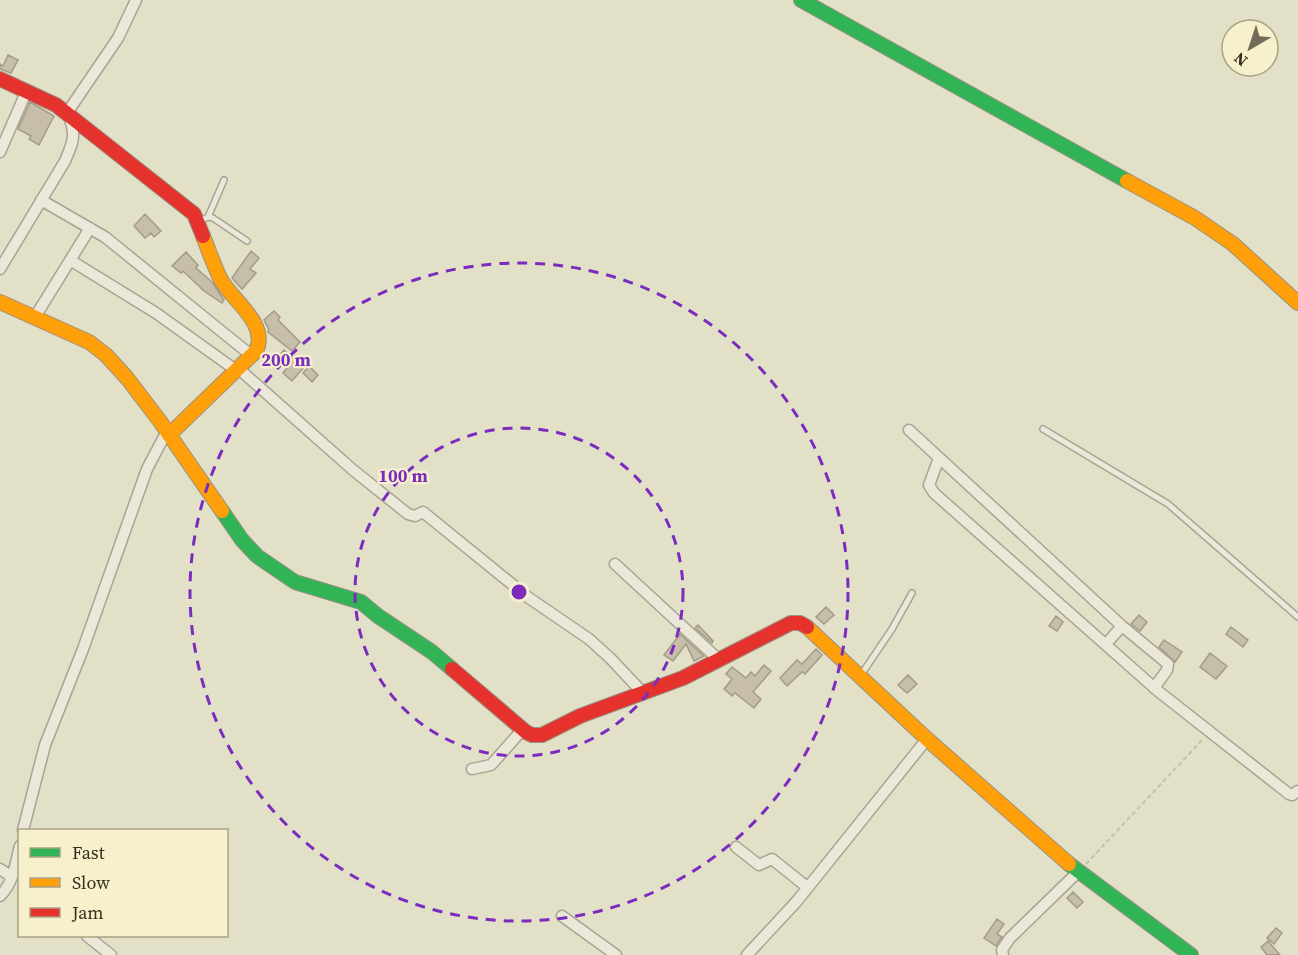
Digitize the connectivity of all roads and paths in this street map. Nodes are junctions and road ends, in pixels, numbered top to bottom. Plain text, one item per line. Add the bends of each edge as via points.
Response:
1 (136, 0) edge
2 (801, 0) edge
3 (0, 79) edge
4 (27, 90) junction
5 (69, 116) junction
6 (0, 152) edge
7 (224, 180) dead end
8 (41, 200) junction
9 (203, 219) junction
10 (90, 228) junction
11 (247, 241) dead end
12 (70, 260) junction
13 (0, 269) edge
14 (0, 302) edge
15 (1298, 303) edge
16 (35, 317) junction
17 (252, 356) junction
18 (238, 370) junction
19 (909, 429) dead end
20 (1043, 429) dead end
21 (168, 433) junction
22 (939, 458) junction
23 (615, 564) dead end
24 (912, 593) dead end
25 (1298, 617) edge
26 (1122, 626) junction
27 (1106, 644) junction
28 (719, 660) junction
29 (860, 676) junction
30 (1154, 688) junction
31 (643, 693) junction
32 (523, 729) junction
33 (1209, 732) junction
34 (927, 739) junction
35 (472, 769) dead end
36 (1298, 791) edge
37 (24, 829) edge
38 (736, 847) dead end
39 (18, 858) edge
40 (0, 869) edge
41 (1078, 872) junction
42 (14, 881) edge
43 (807, 887) junction
44 (0, 896) edge
45 (562, 916) dead end
46 (88, 937) edge
47 (111, 955) edge
48 (616, 955) edge
49 (747, 955) edge
50 (1003, 955) edge
51 (1191, 955) edge

1 - 5 street via 118,38 71,107
2 - 15 street via 1195,218 1233,244
3 - 4 street
4 - 5 street
4 - 6 street
5 - 8 street via 71,145
5 - 9 street
7 - 9 lane
8 - 10 street
8 - 13 street
9 - 11 lane via 230,228
9 - 17 street via 219,274 257,327 260,343
10 - 12 street
10 - 17 street
12 - 16 street
12 - 18 street
14 - 16 street
16 - 21 street via 102,350
17 - 18 street
18 - 21 street
18 - 31 street via 408,514 423,512 529,598 603,651
19 - 22 street
20 - 25 lane via 1168,504
21 - 32 street via 257,556 295,582 361,602 432,652
21 - 37 street via 147,469 45,745
22 - 26 street
22 - 27 street via 929,485 931,490
23 - 28 street
24 - 29 lane
26 - 27 street
26 - 30 street via 1168,664
27 - 30 street
28 - 29 street via 791,623 800,623
28 - 31 street
29 - 34 street
30 - 33 street
31 - 32 street via 542,735 532,735
32 - 35 street via 491,765
33 - 36 street via 1288,794
33 - 41 path
34 - 41 street
34 - 43 street
38 - 43 street via 761,866 772,859
39 - 42 street
40 - 42 street
41 - 50 street via 1010,938
41 - 51 street
42 - 44 street
43 - 49 street
45 - 48 street
46 - 47 street

